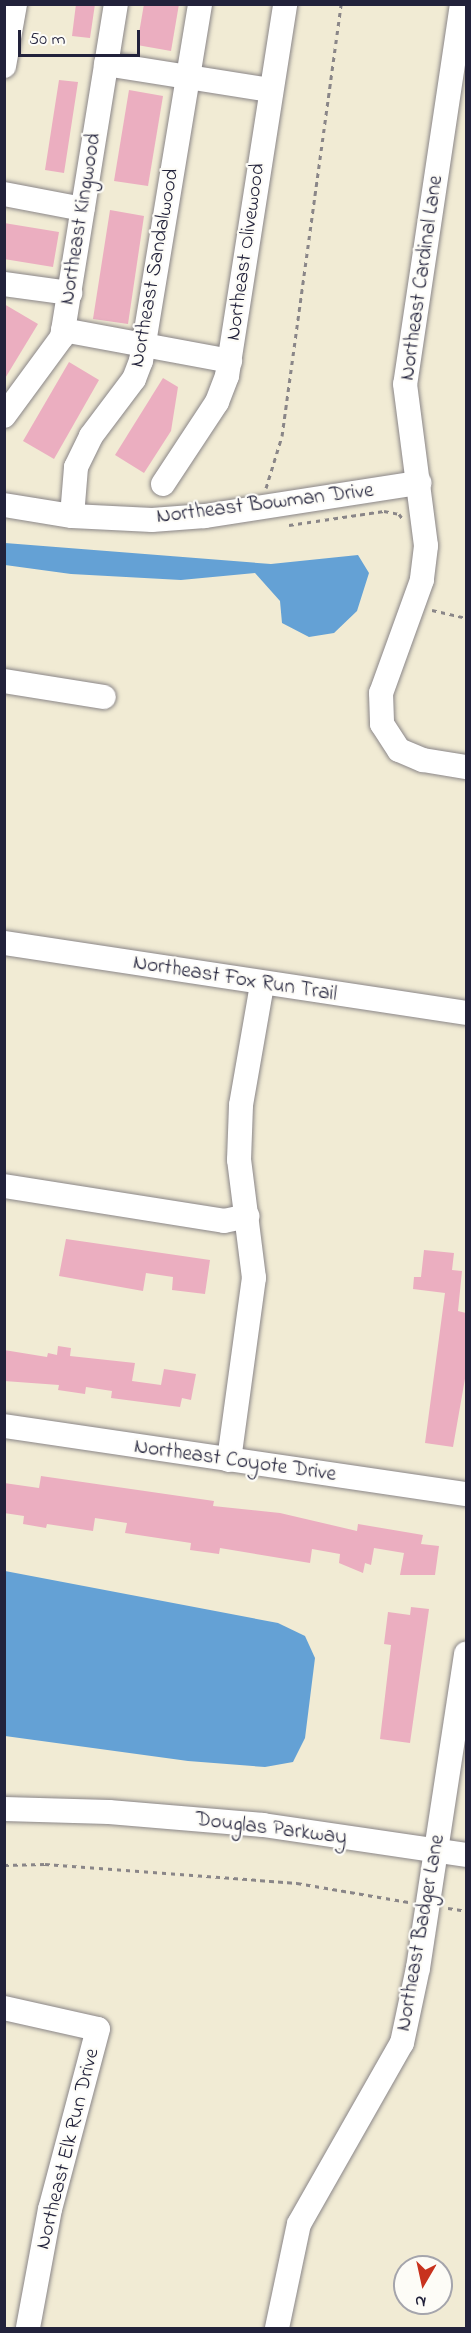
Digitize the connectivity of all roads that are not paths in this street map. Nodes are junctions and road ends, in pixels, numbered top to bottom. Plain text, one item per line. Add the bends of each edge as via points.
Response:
1 (15, 4) edge
2 (116, 4) edge
3 (200, 4) edge
4 (285, 4) edge
5 (462, 4) edge
6 (106, 64) junction
7 (4, 66) edge
8 (189, 75) junction
9 (270, 90) junction
10 (4, 194) edge
11 (83, 209) junction
12 (4, 284) edge
13 (70, 293) junction
14 (63, 330) junction
15 (144, 345) junction
16 (230, 362) junction
17 (4, 416) edge
18 (419, 483) junction
19 (164, 484) dead end
20 (4, 506) edge
21 (72, 516) junction
22 (4, 681) edge
23 (104, 697) dead end
24 (466, 767) edge
25 (4, 943) edge
26 (262, 985) junction
27 (466, 1013) edge
28 (4, 1186) edge
29 (247, 1216) junction
30 (4, 1426) edge
31 (229, 1460) junction
32 (466, 1494) edge
33 (466, 1654) edge
34 (4, 1809) edge
35 (76, 1810) junction
36 (4, 1820) edge
37 (436, 1850) junction
38 (466, 1855) edge
39 (4, 2008) edge
40 (28, 2328) edge
41 (277, 2328) edge

1 - 7 street
2 - 6 street, Northeast Kingwood
3 - 8 street, Northeast Sandalwood
4 - 9 street, Northeast Olivewood
5 - 18 street, Northeast Cardinal Lane via 405,384
6 - 8 street
6 - 11 street, Northeast Kingwood
8 - 9 street
8 - 15 street, Northeast Sandalwood
9 - 16 street, Northeast Olivewood
10 - 11 street
11 - 13 street, Northeast Kingwood
12 - 13 street
13 - 14 street, Northeast Kingwood
14 - 15 street
14 - 17 street, Northeast Kingwood
15 - 16 street
15 - 21 street, Northeast Sandalwood via 134,379 91,436 76,467
16 - 19 street, Northeast Olivewood via 222,392
18 - 21 street, Northeast Bowman Drive via 152,520
18 - 24 street, Northeast Cardinal Lane via 426,546 416,606 381,693 382,724 399,750 423,760
20 - 21 street, Northeast Bowman Drive
22 - 23 street
25 - 26 street, Northeast Fox Run Trail
26 - 27 street, Northeast Fox Run Trail
26 - 29 street via 241,1105 239,1160
28 - 29 street via 224,1221
29 - 31 street via 253,1300
30 - 31 street, Northeast Coyote Drive
31 - 32 street, Northeast Coyote Drive
33 - 37 street, Northeast Badger Lane
34 - 35 street, Douglas Parkway
35 - 36 street, Douglas Parkway
35 - 37 street, Douglas Parkway via 263,1825
37 - 38 street, Douglas Parkway
37 - 41 street, Northeast Badger Lane via 402,2043 299,2224
39 - 40 street, Northeast Elk Run Drive via 98,2029 50,2209

